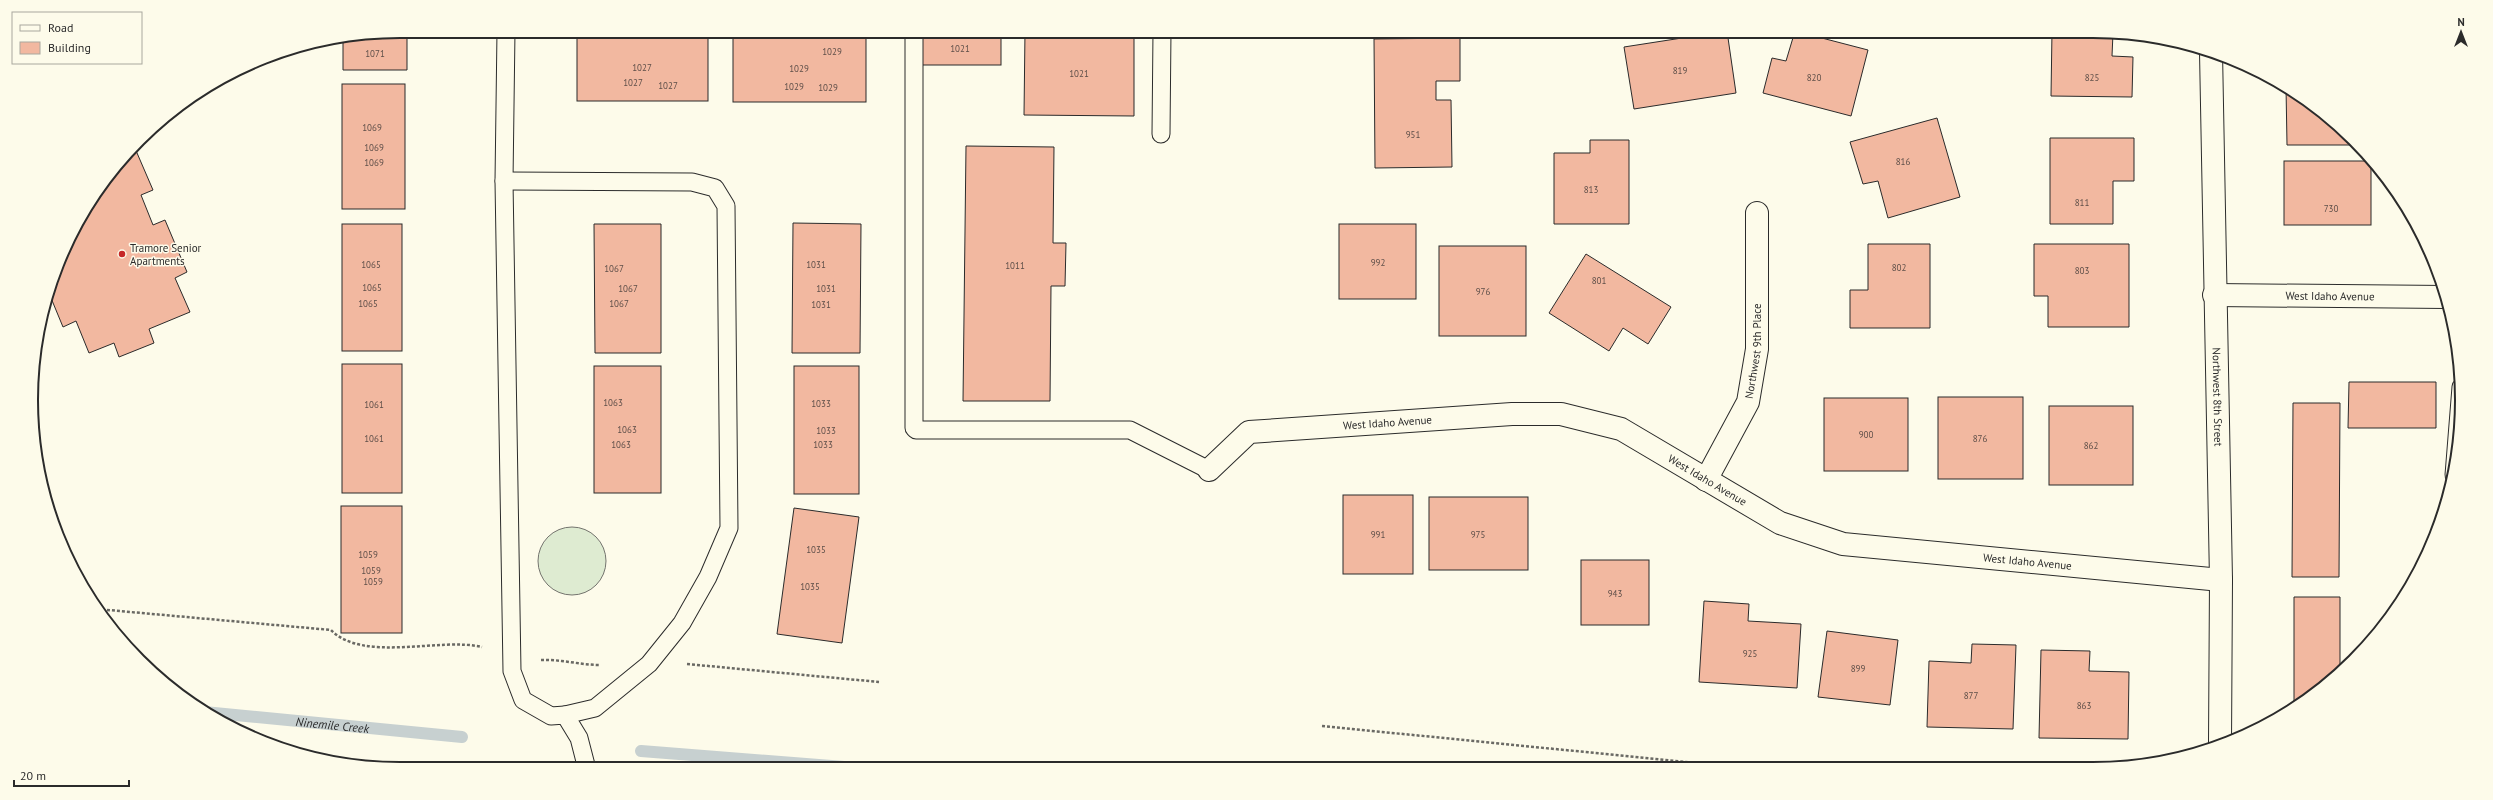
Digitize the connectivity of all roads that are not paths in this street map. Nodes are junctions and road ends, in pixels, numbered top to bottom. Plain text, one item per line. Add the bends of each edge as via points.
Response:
1 (506, 38) edge
2 (914, 38) edge
3 (1162, 38) edge
4 (2211, 58) edge
5 (1161, 134) dead end
6 (504, 181) junction
7 (1757, 213) dead end
8 (2214, 295) junction
9 (2440, 298) edge
10 (1208, 470) joint
11 (1706, 480) junction
12 (2221, 580) junction
13 (565, 715) junction
14 (2220, 739) edge
15 (585, 762) edge

1 - 6 lane
2 - 10 lane via 914,428 1130,430
3 - 5 lane
4 - 8 street, Northwest 8th Street
6 - 13 lane via 512,671 523,700 551,716
6 - 13 lane via 692,182 716,188 726,206 729,528 708,578 682,623 649,664 594,708
7 - 11 street, Northwest 9th Place via 1757,349 1748,402
8 - 9 street, West Idaho Avenue
8 - 12 street, Northwest 8th Street
10 - 11 street, West Idaho Avenue via 1250,432 1512,414 1561,414 1621,429
11 - 12 street, West Idaho Avenue via 1780,523 1842,544
12 - 14 street, Northwest 8th Street
13 - 15 lane via 579,738

